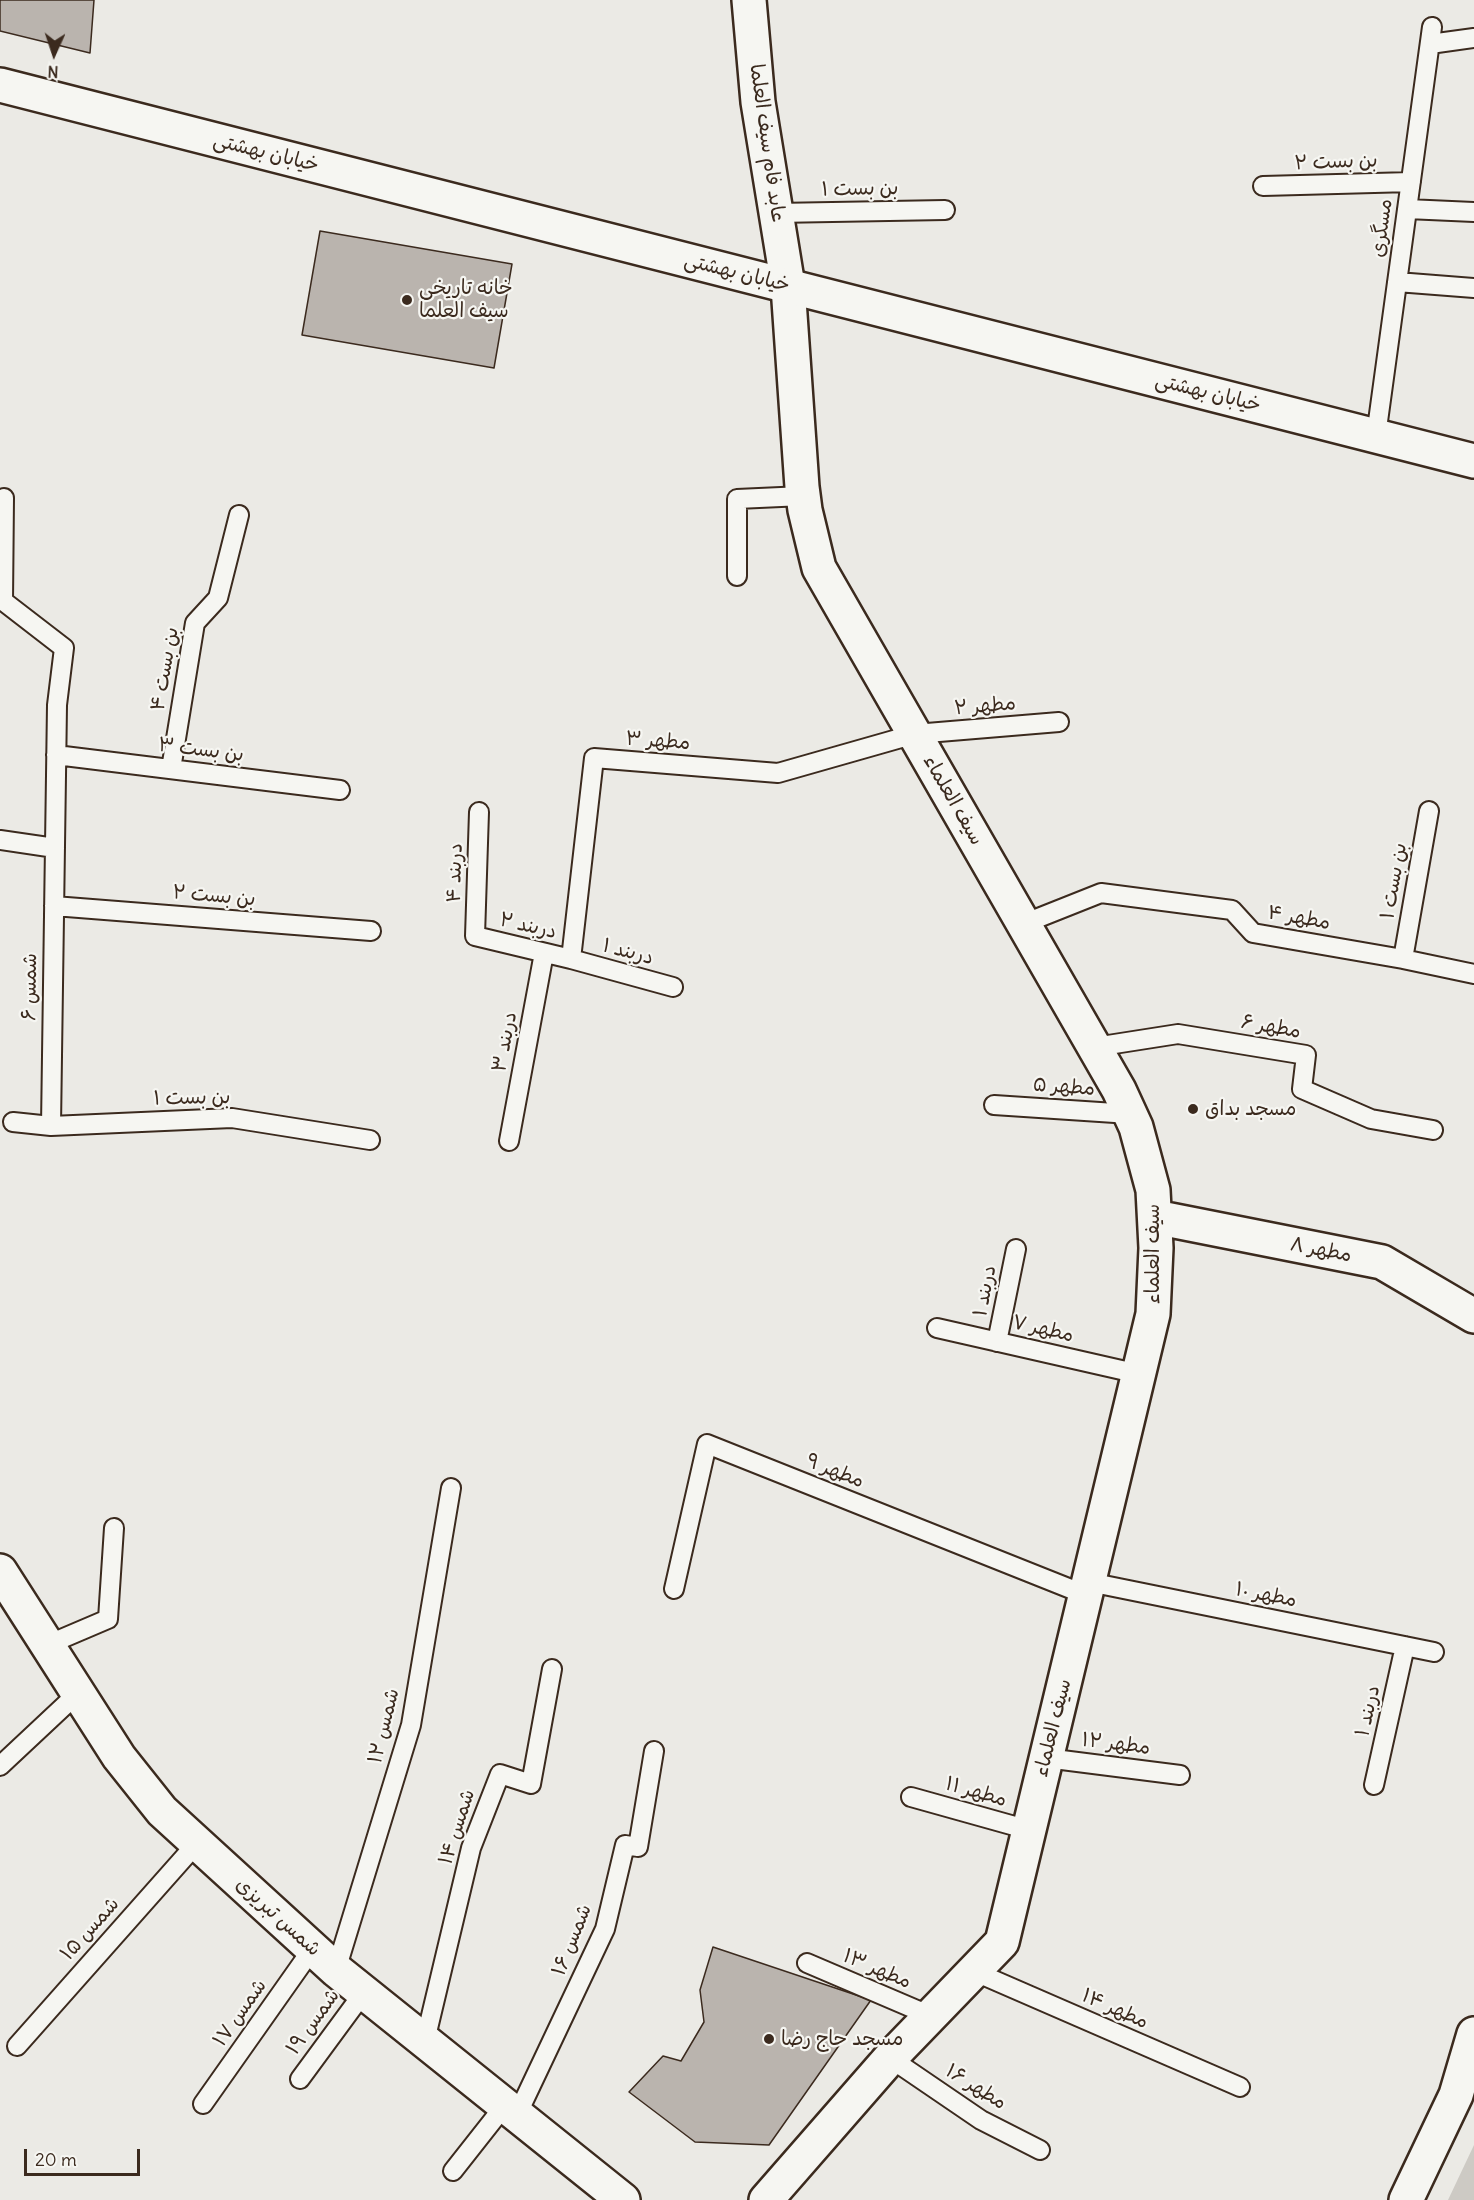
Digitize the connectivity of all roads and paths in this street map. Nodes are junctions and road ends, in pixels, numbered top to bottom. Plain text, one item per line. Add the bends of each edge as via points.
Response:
1 (749, 0) edge
2 (1474, 38) edge
3 (0, 85) edge
4 (1411, 182) junction
5 (1263, 186) dead end
6 (1407, 209) junction
7 (945, 210) dead end
8 (1474, 212) edge
9 (776, 213) junction
10 (1397, 282) junction
11 (788, 286) junction
12 (1474, 288) edge
13 (1376, 436) junction
14 (1474, 461) edge
15 (803, 496) junction
16 (4, 498) dead end
17 (239, 515) dead end
18 (737, 576) dead end
19 (1059, 722) dead end
20 (915, 734) junction
21 (56, 755) junction
22 (171, 769) junction
23 (339, 790) dead end
24 (1429, 811) dead end
25 (479, 812) dead end
26 (0, 840) edge
27 (55, 848) junction
28 (54, 906) junction
29 (1023, 924) junction
30 (371, 931) dead end
31 (475, 936) joint
32 (544, 953) junction
33 (571, 959) junction
34 (1403, 959) junction
35 (1474, 974) edge
36 (673, 987) dead end
37 (1095, 1047) junction
38 (994, 1105) dead end
39 (1130, 1114) junction
40 (13, 1122) dead end
41 (51, 1126) junction
42 (1433, 1130) dead end
43 (370, 1140) dead end
44 (509, 1141) dead end
45 (1155, 1217) junction
46 (1016, 1249) dead end
47 (1474, 1316) edge
48 (937, 1328) dead end
49 (997, 1342) junction
50 (1139, 1374) junction
51 (451, 1488) dead end
52 (114, 1528) dead end
53 (0, 1571) edge
54 (1087, 1588) junction
55 (674, 1589) dead end
56 (47, 1645) junction
57 (1405, 1646) junction
58 (1434, 1652) dead end
59 (552, 1669) dead end
60 (78, 1693) junction
61 (654, 1751) dead end
62 (1046, 1758) junction
63 (0, 1766) edge
64 (1180, 1775) dead end
65 (1374, 1785) dead end
66 (911, 1797) dead end
67 (1029, 1830) junction
68 (197, 1843) junction
69 (324, 1959) junction
70 (807, 1963) dead end
71 (973, 1971) junction
72 (364, 1992) junction
73 (931, 2016) junction
74 (1474, 2034) edge
75 (425, 2041) junction
76 (17, 2046) dead end
77 (890, 2058) junction
78 (300, 2079) dead end
79 (1240, 2087) dead end
80 (203, 2104) dead end
81 (511, 2110) junction
82 (1041, 2150) dead end
83 (453, 2171) dead end
84 (623, 2200) edge
85 (766, 2200) edge
86 (1406, 2200) edge

1 - 9 street, عابد فام سیف العلما via 758,102
2 - 4 lane, مسگری via 1431,35
3 - 11 street, خیابان بهشتی
4 - 5 lane, بن بست ۲
4 - 6 lane, مسگری
6 - 8 lane
6 - 10 lane, مسگری
7 - 9 lane, بن بست ۱
9 - 11 street, عابد فام سیف العلما
10 - 12 lane
10 - 13 lane, مسگری
11 - 13 street, خیابان بهشتی
11 - 15 street, سیف العلماء
13 - 14 street, خیابان بهشتی
15 - 18 lane via 736,499
15 - 20 street, سیف العلماء via 819,568
16 - 21 lane, شمس ۶ via 3,601 64,648
17 - 22 lane, بن بست ۴ via 218,598 195,623
19 - 20 lane, مطهر ۲
20 - 29 street, سیف العلماء
20 - 33 lane, مطهر ۳ via 778,773 594,758
21 - 22 lane, بن بست ۳
21 - 27 lane, شمس ۶
22 - 23 lane, بن بست ۳
24 - 34 lane, بن بست ۱
25 - 31 lane, دربند ۴
26 - 27 lane
27 - 28 lane, شمس ۶
28 - 30 lane, بن بست ۲
28 - 41 lane, شمس ۶
29 - 34 lane, مطهر ۴ via 1101,893 1232,910 1253,933
29 - 37 street, سیف العلماء
31 - 32 lane, دربند ۲
32 - 33 lane, دربند ۲
32 - 44 lane, دربند ۳
33 - 36 lane, دربند ۱
34 - 35 lane, مطهر ۴
37 - 39 street, سیف العلماء
37 - 42 lane, مطهر ۶ via 1178,1034 1305,1054 1302,1089 1371,1119
38 - 39 lane, مطهر ۵
39 - 45 street, سیف العلماء via 1146,1161
40 - 41 lane, بن بست ۱
41 - 43 lane, بن بست ۱ via 232,1118
45 - 47 street, مطهر ۸ via 1382,1262
45 - 50 street, سیف العلماء via 1153,1314
46 - 49 lane, دربند ۱
48 - 49 lane, مطهر ۷
49 - 50 lane, مطهر ۷
50 - 54 street, سیف العلماء
51 - 69 lane, شمس ۱۲ via 411,1725
52 - 56 lane via 108,1619
53 - 56 street, شمس تبریزی
54 - 55 lane, مطهر ۹ via 707,1444
54 - 57 lane, مطهر ۱۰
54 - 62 street, سیف العلماء
56 - 60 street, شمس تبریزی
57 - 58 lane, مطهر ۱۰
57 - 65 lane, دربند ۱
59 - 75 lane, شمس ۱۴ via 531,1784 500,1774 471,1848
60 - 63 lane
60 - 68 street, شمس تبریزی via 142,1787
61 - 81 lane, شمس ۱۶ via 638,1847 625,1845 605,1929
62 - 64 lane, مطهر ۱۲
62 - 67 street, سیف العلماء
66 - 67 lane, مطهر ۱۱
67 - 71 street, سیف العلماء via 1002,1942
68 - 69 street, شمس تبریزی
68 - 76 lane, شمس ۱۵
69 - 72 street, شمس تبریزی
69 - 80 lane, شمس ۱۷
70 - 73 lane, مطهر ۱۳
71 - 73 street, سیف العلماء
71 - 79 lane, مطهر ۱۴
72 - 75 street, شمس تبریزی
72 - 78 lane, شمس ۱۹
73 - 77 street, سیف العلماء
74 - 86 street via 1456,2095
75 - 81 street, شمس تبریزی
77 - 82 lane, مطهر ۱۶ via 981,2120
77 - 85 street, سیف العلماء
81 - 83 lane
81 - 84 street, شمس تبریزی

